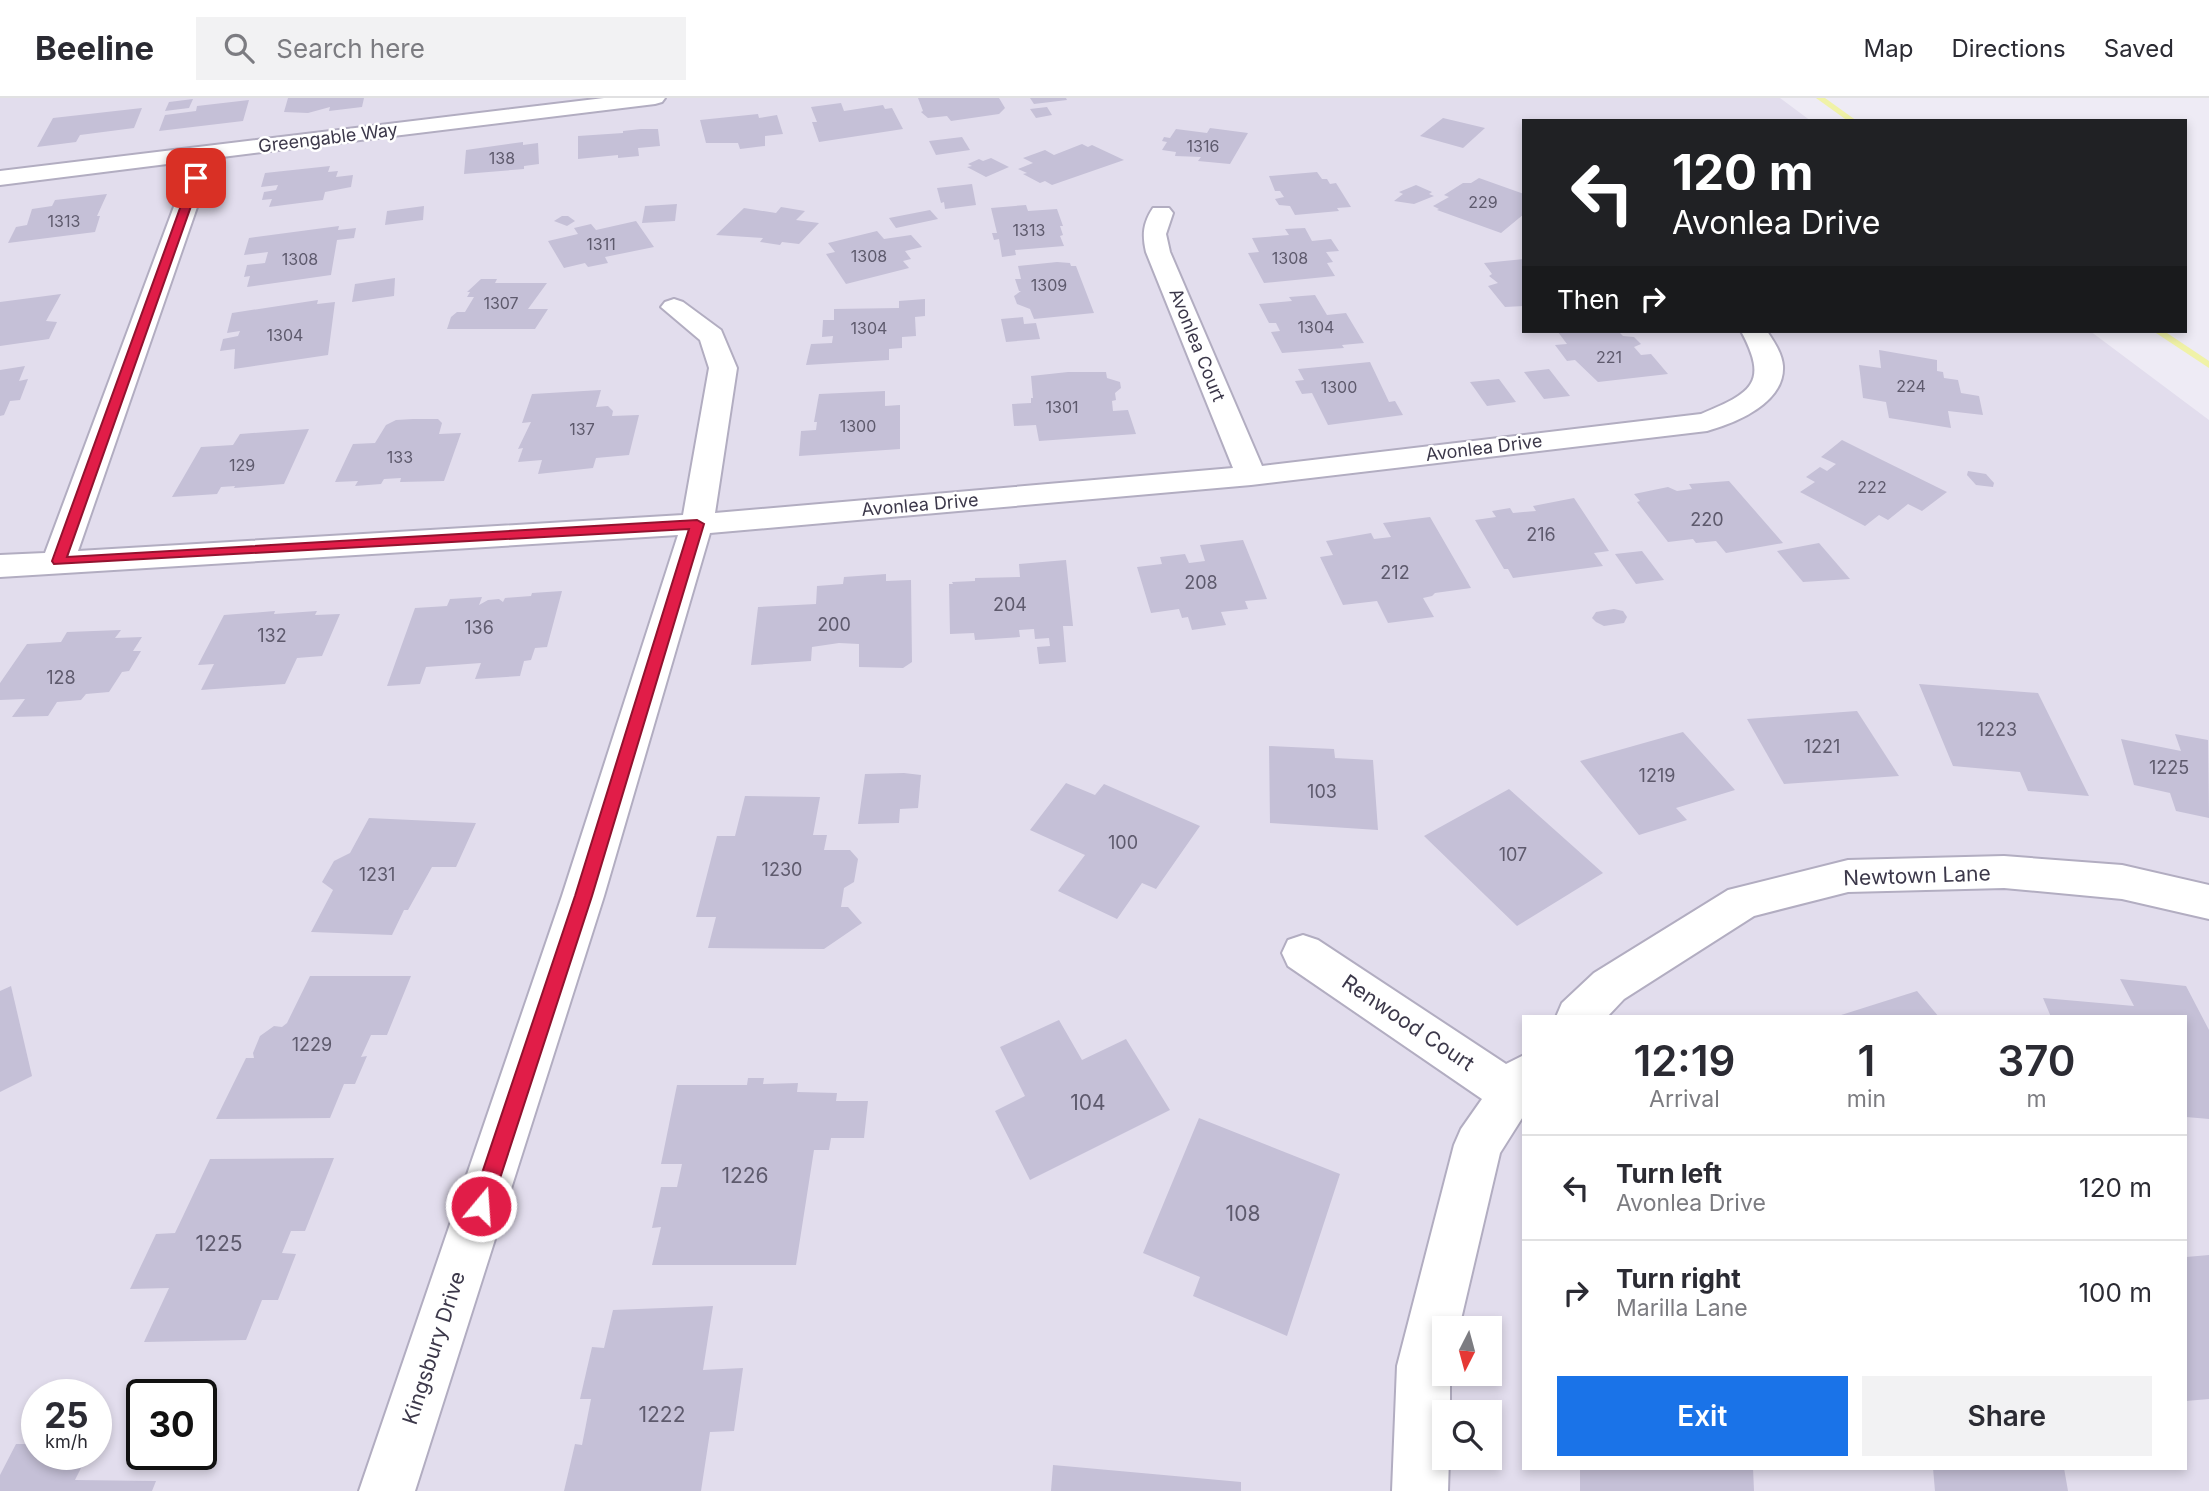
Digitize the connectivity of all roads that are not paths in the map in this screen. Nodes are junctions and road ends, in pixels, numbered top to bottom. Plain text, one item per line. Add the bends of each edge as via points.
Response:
1 (655, 98) edge
2 (205, 152) junction
3 (0, 178) edge
4 (1161, 213) dead end
5 (674, 307) dead end
6 (1756, 333) edge
7 (1251, 476) junction
8 (697, 524) junction
9 (58, 561) junction
10 (0, 566) edge
11 (2209, 902) edge
12 (1303, 953) dead end
13 (1580, 1015) edge
14 (1518, 1085) edge
15 (387, 1491) edge
16 (1420, 1491) edge

1 - 2 street, Greengable Way
2 - 3 street, Greengable Way
2 - 9 street
4 - 7 street, Avonlea Court via 1154,234 1158,251
5 - 8 street, Kingsbury Drive via 712,336 723,368
6 - 7 street, Avonlea Drive via 1765,345 1771,369 1763,391 1741,409 1707,422
7 - 8 street, Avonlea Drive
8 - 9 street, Avonlea Drive
8 - 15 street, Kingsbury Drive via 583,896
9 - 10 street, Avonlea Drive
11 - 13 street, Newtown Lane via 2122,882 2004,872 1848,876 1743,902 1609,986
12 - 14 street, Renwood Court
14 - 16 street via 1478,1145 1424,1366

